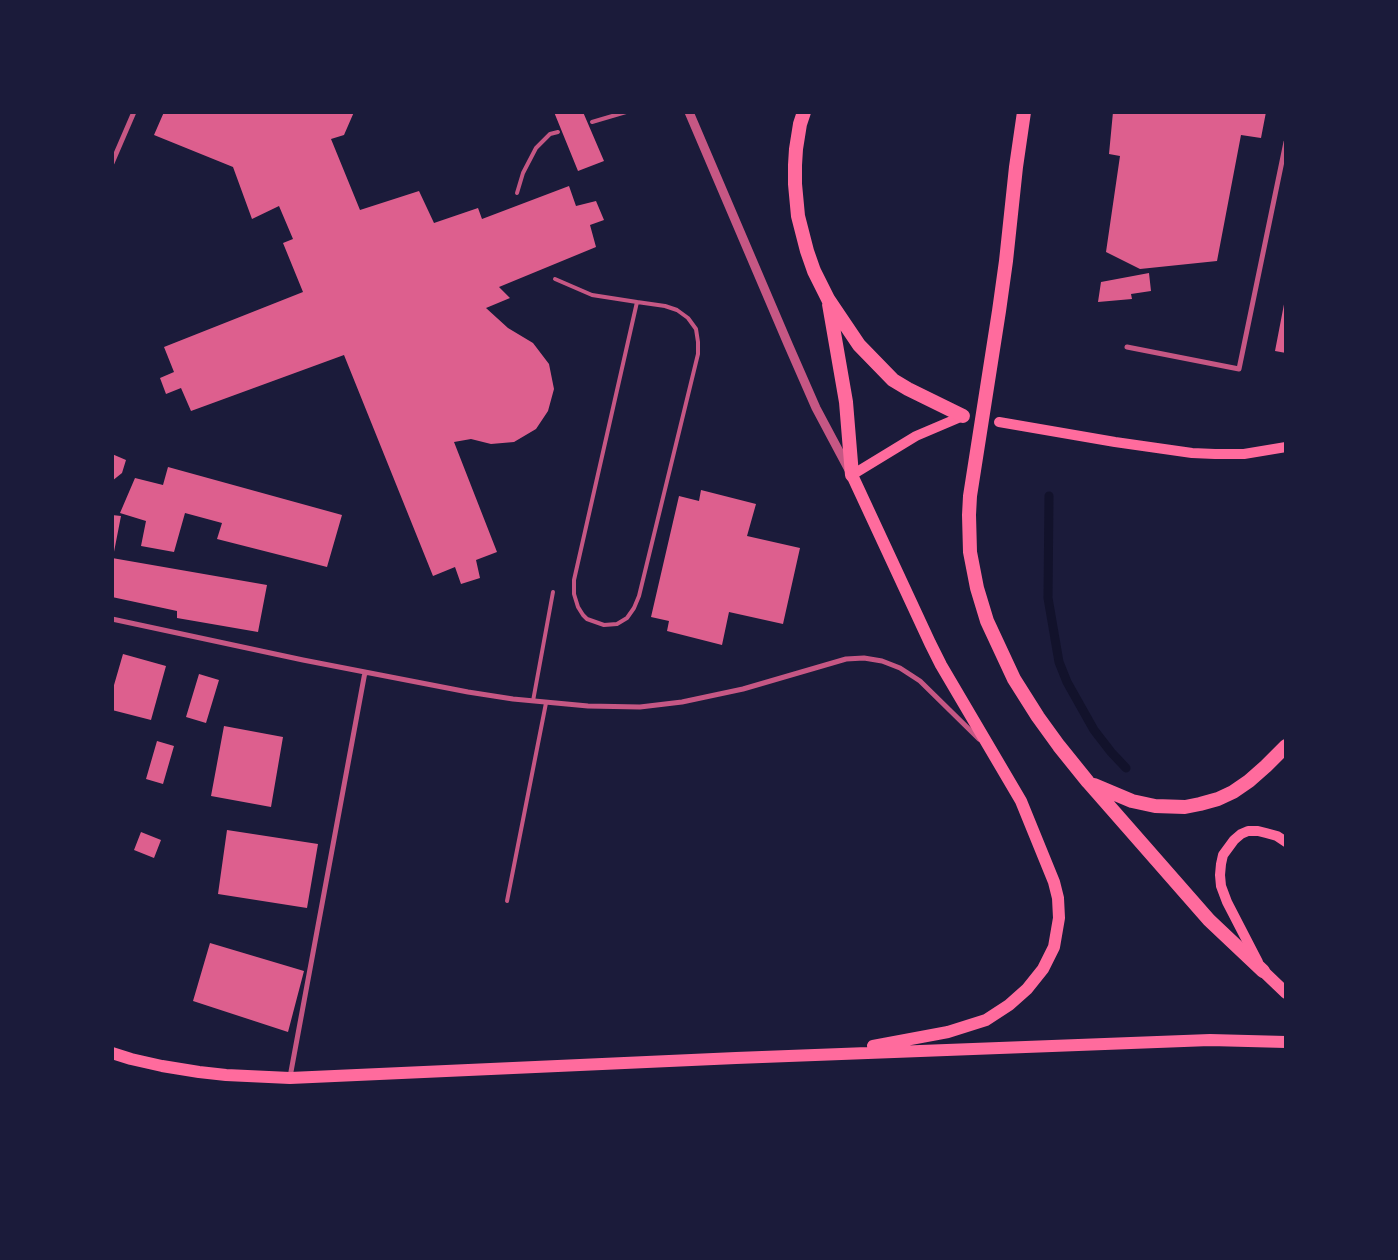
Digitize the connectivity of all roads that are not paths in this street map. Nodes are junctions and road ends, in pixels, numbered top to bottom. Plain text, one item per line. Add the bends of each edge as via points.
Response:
1 (134, 112) edge
2 (626, 112) edge
3 (689, 112) edge
4 (804, 112) edge
5 (1024, 112) edge
6 (592, 122) dead end
7 (558, 132) dead end
8 (1286, 142) edge
9 (112, 163) edge
10 (516, 193) dead end
11 (556, 279) dead end
12 (828, 299) junction
13 (637, 302) junction
14 (1127, 347) dead end
15 (963, 416) joint
16 (998, 422) dead end
17 (1286, 447) edge
18 (852, 475) junction
19 (553, 592) dead end
20 (112, 619) edge
21 (365, 672) junction
22 (533, 701) junction
23 (546, 703) junction
24 (1286, 746) edge
25 (996, 756) junction
26 (1088, 782) junction
27 (1286, 842) edge
28 (507, 901) dead end
29 (1263, 971) junction
30 (1286, 993) edge
31 (1286, 1042) edge
32 (112, 1053) edge
33 (805, 1055) junction
34 (290, 1078) junction

1 - 9 street
2 - 6 lane
3 - 18 street via 816,408
4 - 12 highway via 795,166 798,216 814,271
5 - 26 highway via 999,311 972,482 968,515 970,552 987,621 1014,679 1038,717
7 - 10 lane via 550,134 536,148
8 - 14 street via 1239,369
11 - 13 lane via 592,295
12 - 15 highway via 859,345 893,380
12 - 18 highway via 846,402
13 - 13 lane via 677,310 688,318 696,330 698,354 639,596 627,618 617,624 604,625 583,615 574,594 574,580
15 - 18 main road via 916,436
16 - 17 main road via 1192,453 1244,454
18 - 25 main road via 941,665
19 - 22 lane
20 - 21 street
21 - 22 street
21 - 34 street
22 - 23 street
23 - 25 street via 660,705 743,689 846,659 864,658 900,668 920,681
23 - 28 lane
24 - 26 highway via 1233,792 1185,807 1132,801
25 - 33 main road via 1021,800 1058,898 1059,918 1054,946 1043,969 1027,989 986,1020 948,1032
26 - 29 highway via 1209,920
27 - 29 main road via 1277,836 1248,831 1234,840 1223,855 1221,864 1221,886 1227,902
29 - 30 main road
31 - 33 main road via 1210,1040
32 - 34 main road via 199,1072
33 - 34 main road

